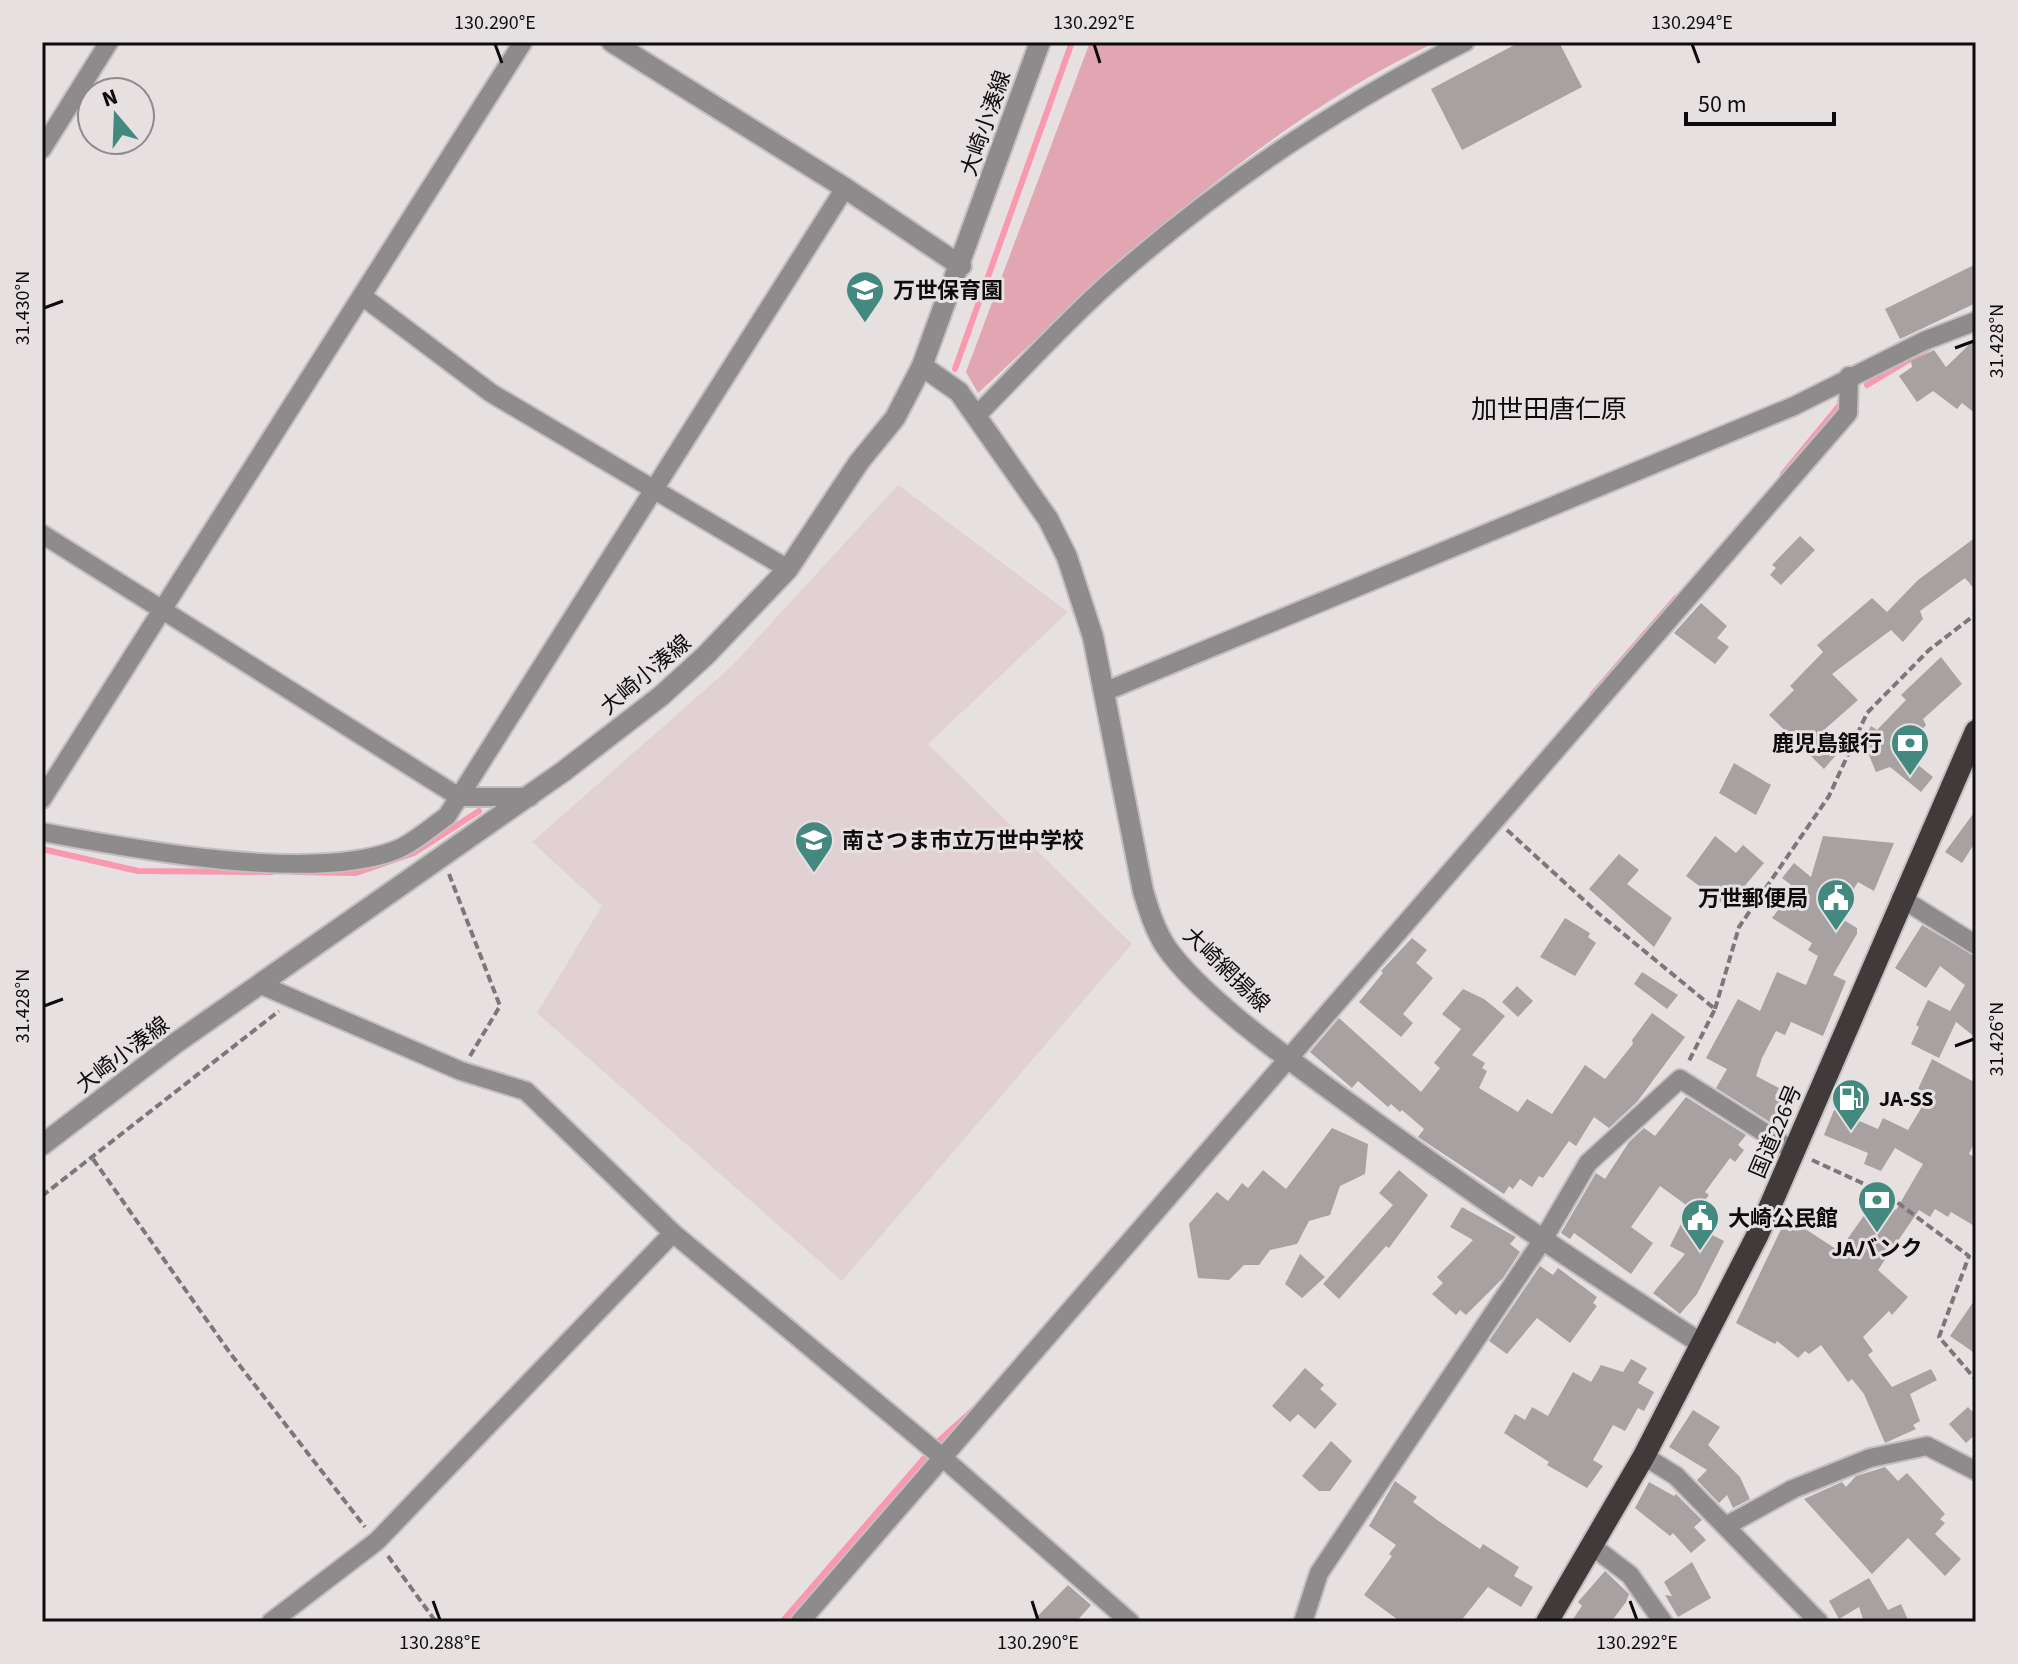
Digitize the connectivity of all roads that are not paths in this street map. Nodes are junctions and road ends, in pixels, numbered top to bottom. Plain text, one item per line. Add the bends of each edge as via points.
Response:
1 (109, 42) edge
2 (523, 42) edge
3 (612, 42) edge
4 (1040, 42) edge
5 (1465, 42) edge
6 (42, 149) edge
7 (845, 188) junction
8 (961, 266) junction
9 (362, 296) junction
10 (1976, 321) edge
11 (922, 366) junction
12 (1849, 376) junction
13 (976, 416) junction
14 (653, 492) junction
15 (42, 534) edge
16 (788, 569) junction
17 (162, 610) junction
18 (1104, 692) junction
19 (1976, 731) edge
20 (459, 797) junction
21 (530, 797) junction
22 (42, 799) edge
23 (42, 832) edge
24 (1901, 898) junction
25 (1976, 945) edge
26 (259, 984) junction
27 (1288, 1059) junction
28 (42, 1145) edge
29 (1795, 1152) junction
30 (673, 1233) junction
31 (1544, 1238) junction
32 (1702, 1344) junction
33 (938, 1453) junction
34 (1644, 1456) junction
35 (1976, 1471) edge
36 (1726, 1526) junction
37 (1592, 1546) junction
38 (271, 1622) edge
39 (800, 1622) edge
40 (1130, 1622) edge
41 (1303, 1622) edge
42 (1547, 1622) edge
43 (1663, 1622) edge
44 (1819, 1622) edge

1 - 6 street
2 - 9 street
3 - 7 street
4 - 8 street, 大崎小湊線
5 - 13 street via 1328,120 1175,229 1108,284
7 - 8 street
7 - 14 street
8 - 11 street, 大崎小湊線
9 - 14 street via 491,393
9 - 17 street
10 - 12 street
11 - 13 street, 大崎網揚線 via 959,392
11 - 16 street, 大崎小湊線 via 895,418
12 - 18 street via 1794,406
12 - 27 street via 1848,413
13 - 18 street, 大崎網揚線 via 1048,519 1067,557 1089,622
14 - 16 street
14 - 20 street
15 - 17 street
16 - 21 street, 大崎小湊線 via 661,696
17 - 20 street
17 - 22 street
18 - 27 street, 大崎網揚線 via 1153,923 1167,948 1209,992
19 - 24 highway, 国道226号
20 - 21 street
20 - 23 street via 447,816 399,849 359,861 225,860
21 - 26 street, 大崎小湊線
24 - 25 street
24 - 29 highway, 国道226号
26 - 28 street, 大崎小湊線
26 - 30 street via 461,1071 526,1091
27 - 31 street, 大崎網揚線
27 - 33 street
29 - 31 street via 1680,1079 1588,1163
29 - 32 highway, 国道226号
30 - 33 street
30 - 38 street via 377,1541
31 - 32 street, 大崎網揚線
31 - 41 street via 1319,1573
32 - 34 highway, 国道226号
33 - 39 street
33 - 40 street
34 - 36 street via 1676,1476
34 - 37 highway, 国道226号
35 - 36 street via 1927,1446 1870,1458 1793,1489
36 - 44 street
37 - 42 highway, 国道226号
37 - 43 street via 1630,1575

